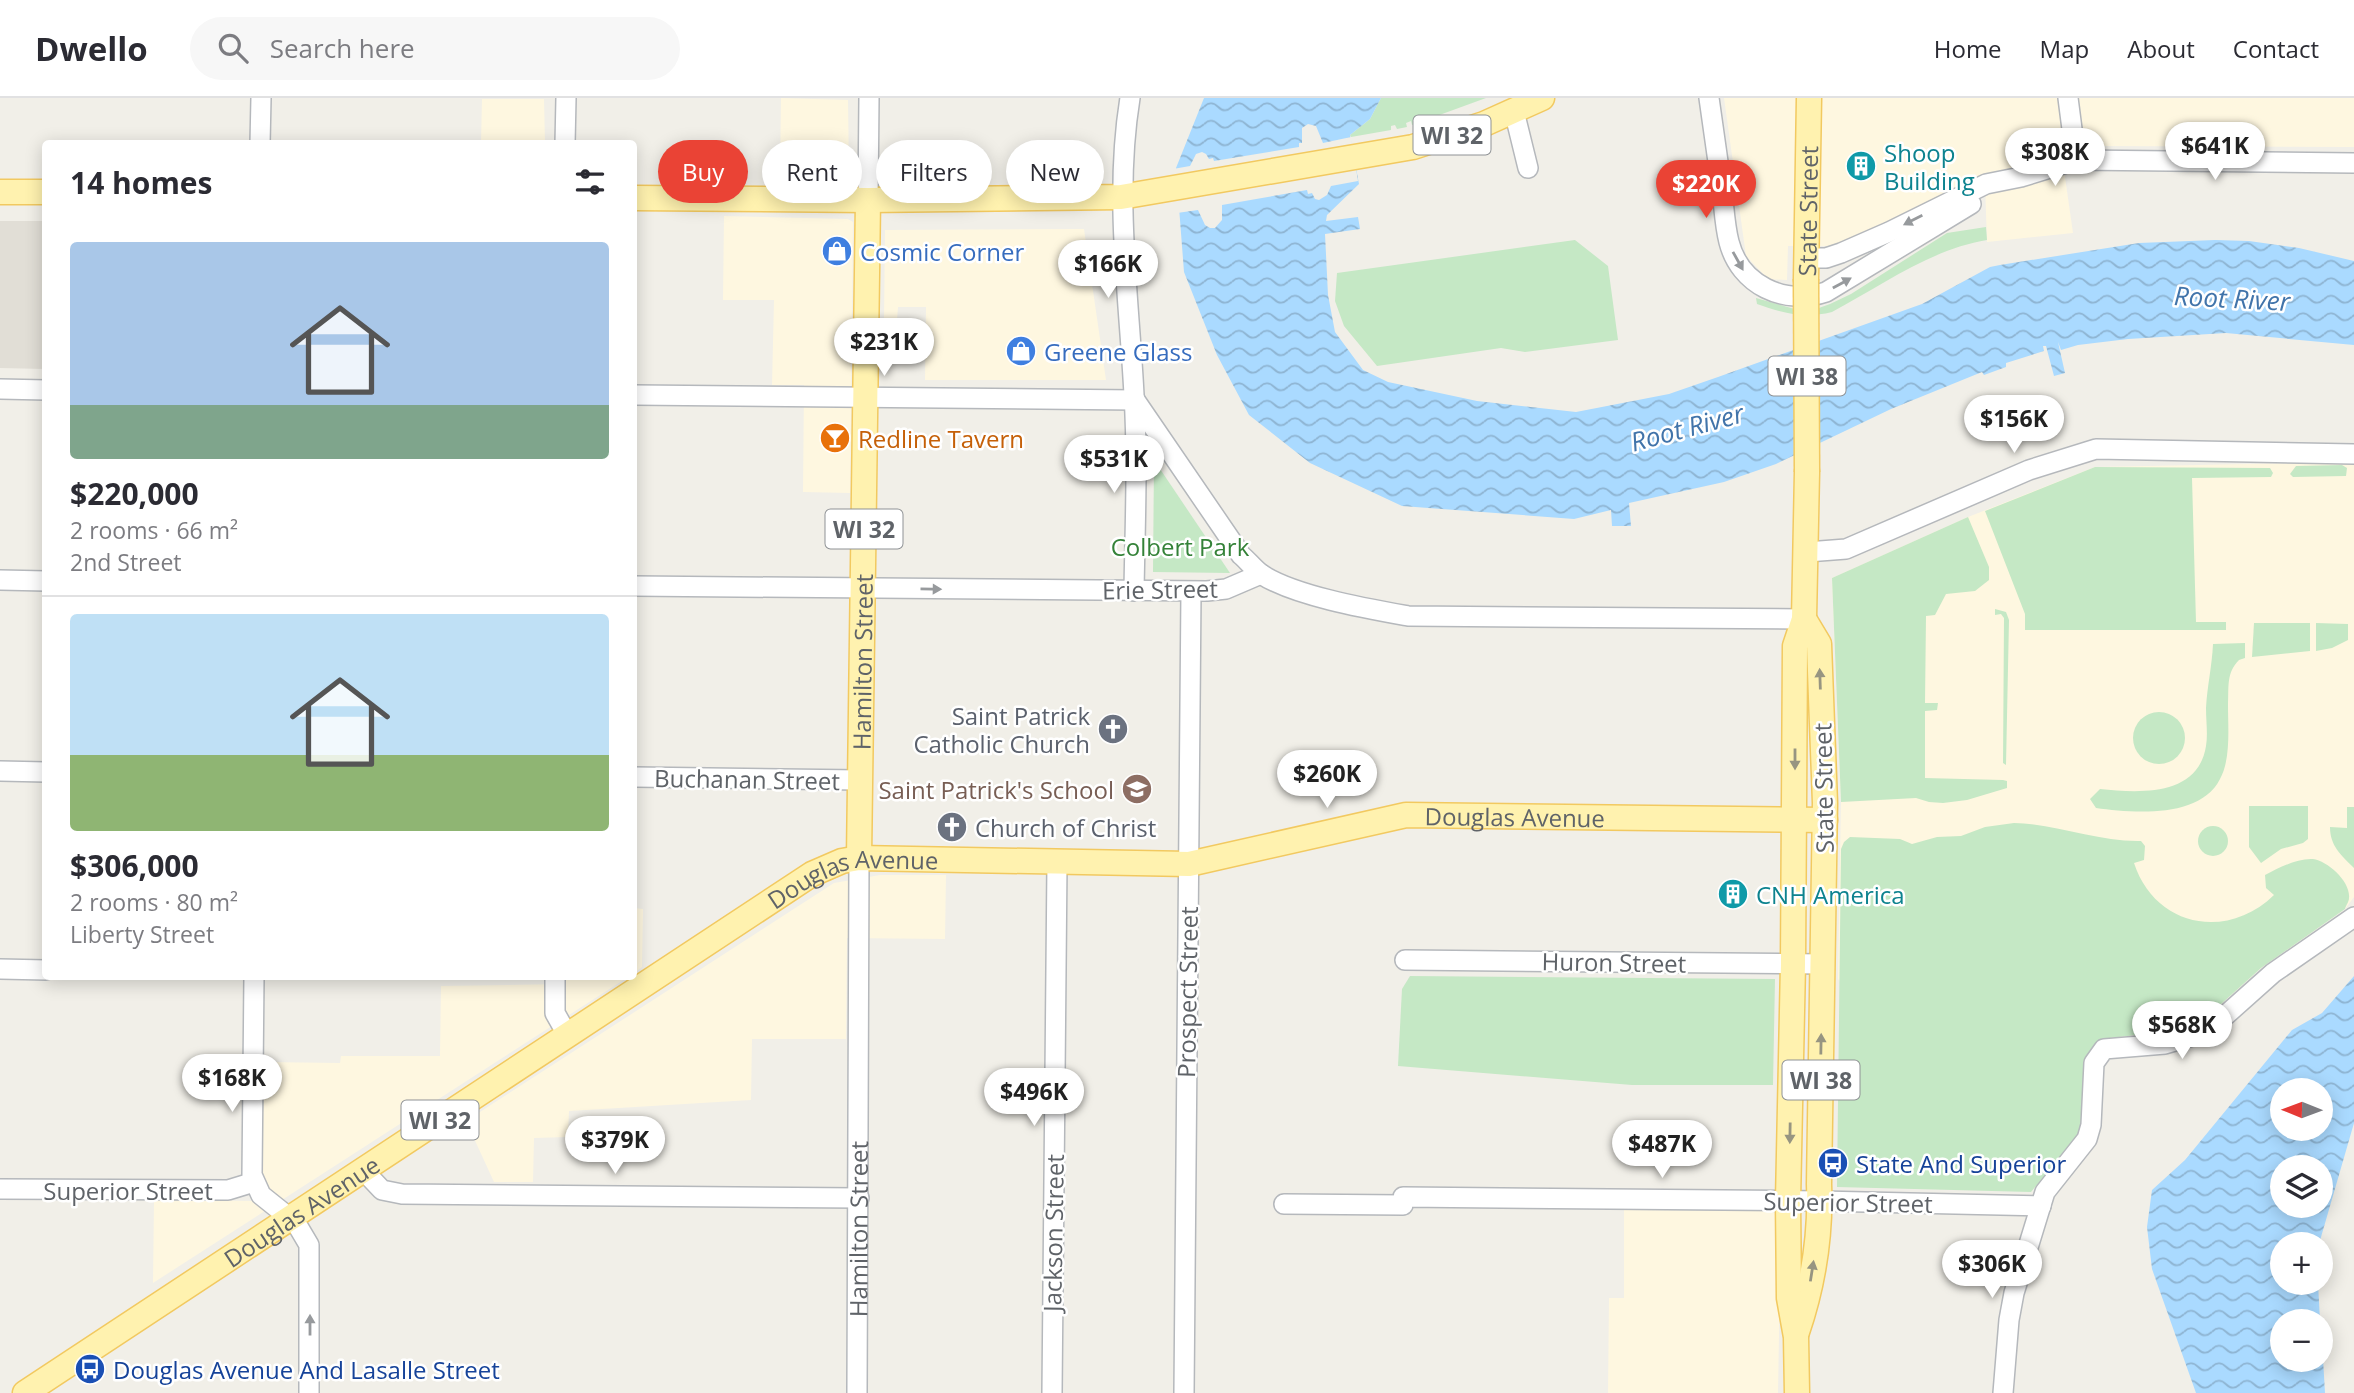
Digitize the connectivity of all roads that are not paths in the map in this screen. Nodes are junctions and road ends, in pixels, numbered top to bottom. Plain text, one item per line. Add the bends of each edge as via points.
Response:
1 (261, 98) edge
2 (566, 98) edge
3 (869, 98) edge
4 (1130, 98) edge
5 (1542, 98) edge
6 (1709, 98) edge
7 (1809, 98) edge
8 (2068, 98) edge
9 (1514, 111) junction
10 (260, 140) edge
11 (565, 140) edge
12 (2076, 160) junction
13 (2354, 163) edge
14 (1528, 168) dead end
15 (2021, 177) junction
16 (0, 192) edge
17 (42, 192) edge
18 (1121, 197) junction
19 (637, 198) edge
20 (868, 200) junction
21 (1806, 269) junction
22 (0, 389) edge
23 (42, 390) edge
24 (637, 395) edge
25 (865, 398) junction
26 (1135, 400) junction
27 (2354, 454) edge
28 (1807, 552) junction
29 (1261, 574) junction
30 (0, 580) edge
31 (42, 581) edge
32 (637, 586) edge
33 (863, 589) junction
34 (1134, 591) junction
35 (1191, 592) junction
36 (1804, 618) junction
37 (0, 771) edge
38 (42, 772) edge
39 (637, 778) edge
40 (860, 780) junction
41 (1795, 820) junction
42 (1825, 820) junction
43 (859, 858) junction
44 (1057, 863) junction
45 (1189, 864) junction
46 (2354, 917) edge
47 (1405, 960) dead end
48 (1793, 964) junction
49 (1823, 964) junction
50 (0, 969) edge
51 (42, 970) edge
52 (254, 980) edge
53 (555, 980) edge
54 (568, 1036) junction
55 (363, 1170) junction
56 (254, 1182) junction
57 (0, 1189) edge
58 (859, 1198) junction
59 (1788, 1201) junction
60 (1820, 1201) junction
61 (1284, 1204) dead end
62 (2041, 1206) junction
63 (290, 1217) junction
64 (1796, 1337) junction
65 (41, 1389) edge
66 (309, 1393) edge
67 (857, 1393) edge
68 (1052, 1393) edge
69 (1184, 1393) edge
70 (1797, 1393) edge
71 (2003, 1393) edge

1 - 10 street
2 - 11 street
3 - 20 street, Hamilton Street
4 - 18 street
5 - 9 main road, WI 32
6 -> 15 street via 1729,242 1746,274 1777,294 1814,296 1841,285
7 - 21 main road, State Street / WI 38
8 - 12 street
9 - 14 street
9 - 18 main road, WI 32 via 1439,140 1357,158
12 - 13 street
12 - 15 street
15 -> 21 street via 1986,184
16 - 17 main road
18 - 20 main road, WI 32
18 - 26 street
19 - 20 main road
20 - 25 main road, Hamilton Street / WI 32
21 - 28 main road, State Street / WI 38, bridge
22 - 23 street
24 - 25 street
25 - 26 street
25 - 33 main road, Hamilton Street / WI 32
26 - 29 street via 1241,555
26 - 34 street
27 - 28 street via 2096,449 2029,470 1846,549
28 - 36 main road, State Street / WI 38
29 - 35 street, Erie Street via 1226,589
29 - 36 street via 1308,593 1408,615
30 - 31 street
32 - 33 street, Erie Street
33 -> 34 street, Erie Street
33 - 40 main road, Hamilton Street / WI 32
34 - 35 street, Erie Street
35 - 45 street, Prospect Street
36 -> 41 main road, State Street / WI 38 via 1795,646
42 -> 36 main road, State Street / WI 38 via 1819,644
37 - 38 street
39 - 40 street, Buchanan Street
40 - 43 main road, Hamilton Street / WI 32
41 - 42 main road, Douglas Avenue
41 - 45 main road, Douglas Avenue via 1406,815
41 - 48 main road, State Street / WI 38
42 - 49 main road, State Street / WI 38
43 - 44 main road, Douglas Avenue
43 - 54 main road, Douglas Avenue / WI 32 via 812,874
43 - 58 street, Hamilton Street
44 - 45 main road, Douglas Avenue
44 - 68 street, Jackson Street
45 - 69 street, Prospect Street
46 - 62 street via 2273,973 2208,1028 2176,1042 2099,1053 2093,1070 2087,1139 2045,1192
47 - 48 street, Huron Street
48 - 49 street, Huron Street
48 -> 59 main road, State Street / WI 38
60 -> 49 main road, State Street / WI 38
50 - 51 street
52 - 56 street
53 - 54 street via 555,1013
54 - 55 main road, Douglas Avenue / WI 32
55 - 58 street via 380,1188 397,1194
55 - 63 main road, Douglas Avenue / WI 32
56 - 57 street, Superior Street via 229,1190
56 - 63 street via 269,1203
58 - 67 street, Hamilton Street
59 - 60 street, Superior Street
59 - 61 street, Superior Street via 1403,1197 1403,1205
59 - 64 main road, State Street / WI 38 via 1789,1298
60 - 62 street, Superior Street
64 -> 60 main road, State Street / WI 38 via 1808,1302
62 - 71 street via 2014,1293
63 - 65 main road, Douglas Avenue / WI 32
66 -> 63 street via 310,1251 304,1232
64 - 70 main road, State Street / WI 38

